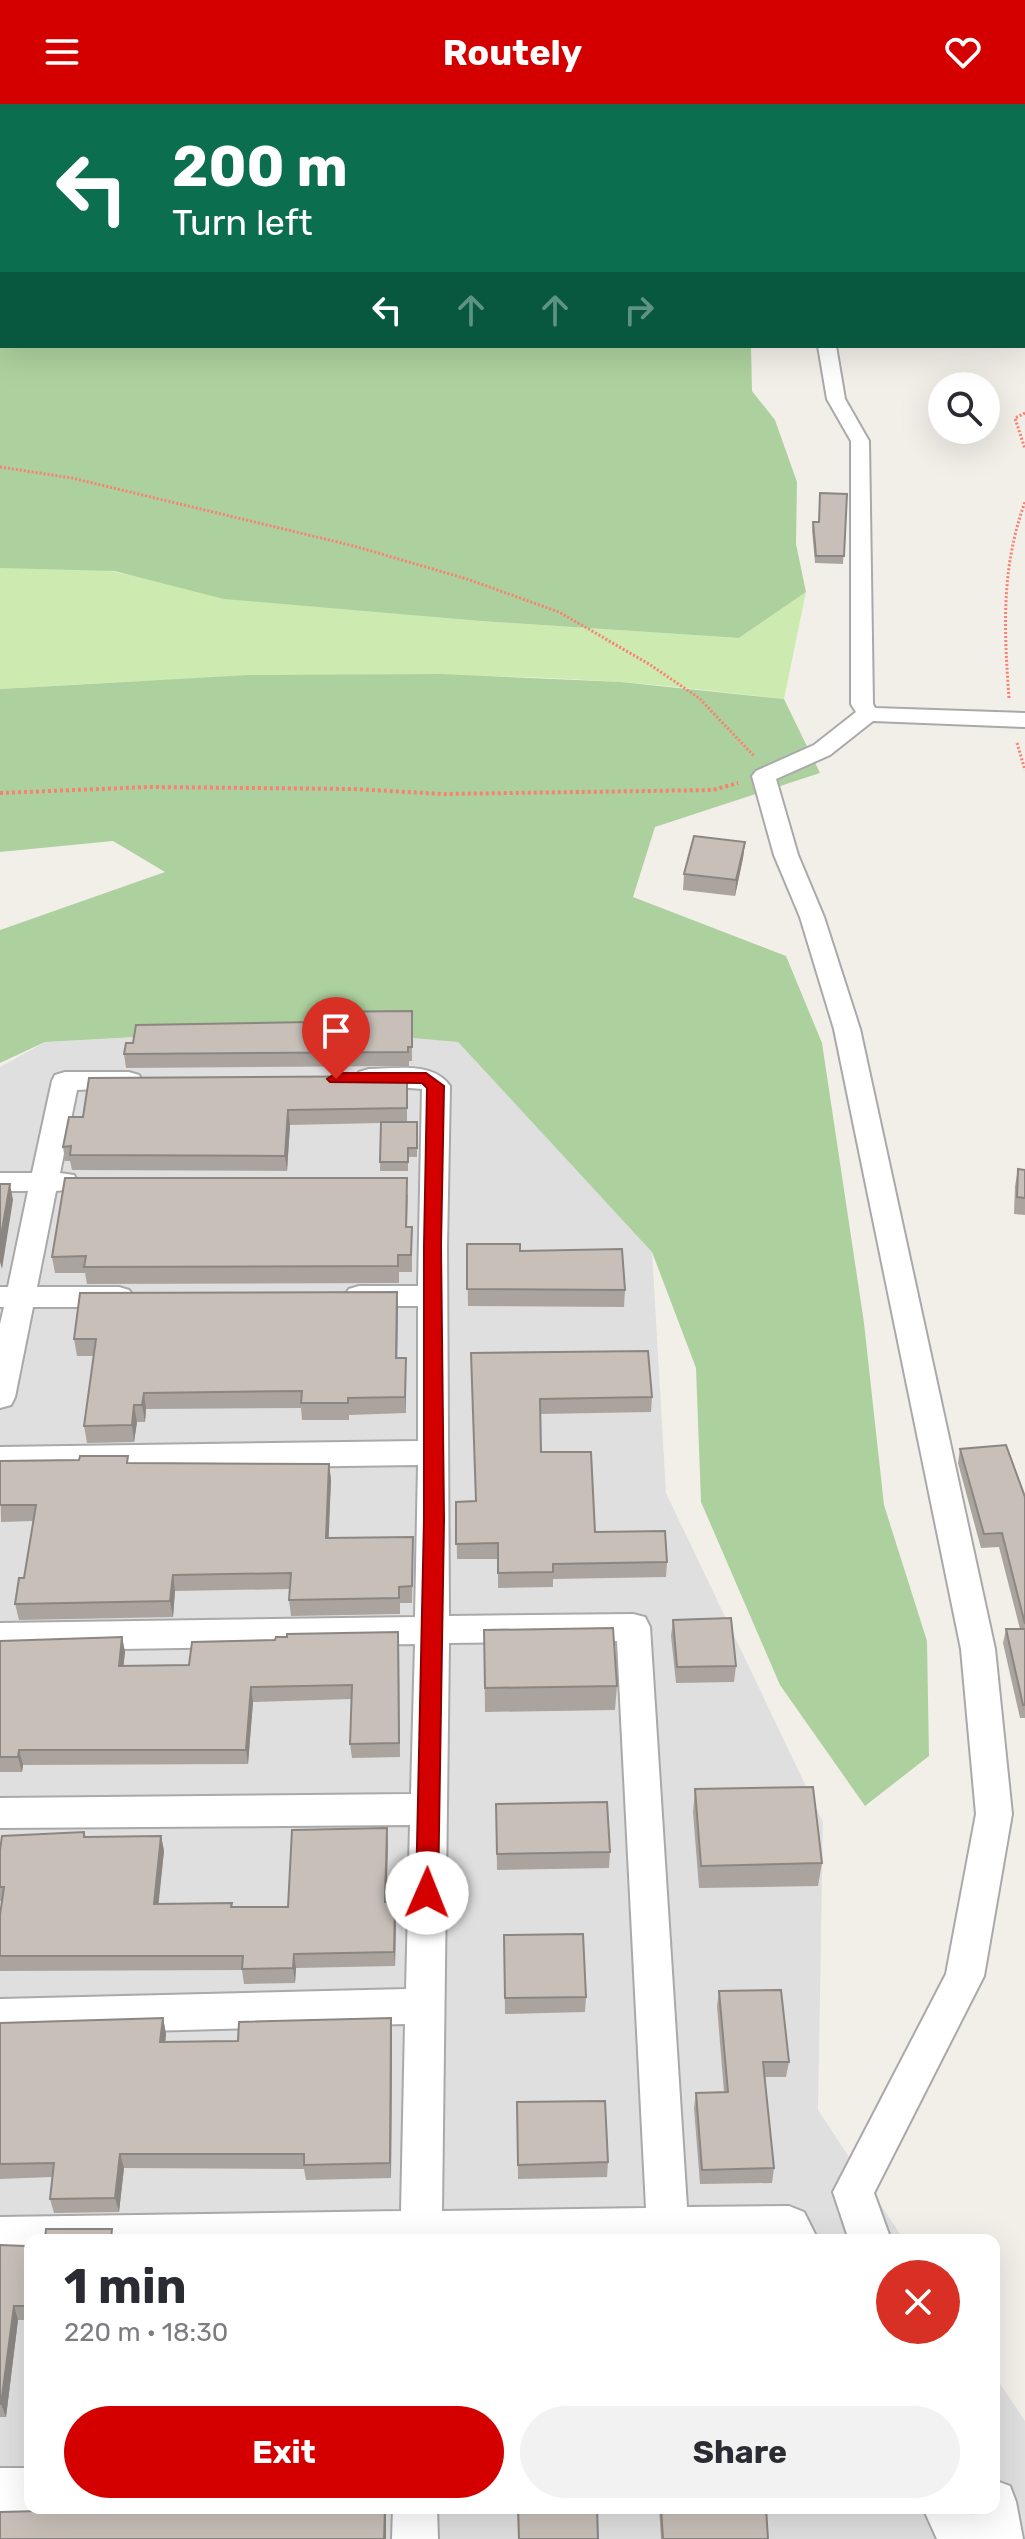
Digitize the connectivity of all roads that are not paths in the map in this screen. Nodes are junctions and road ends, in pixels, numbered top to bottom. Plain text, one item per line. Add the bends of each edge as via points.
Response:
1 (827, 348) edge
2 (868, 714) junction
3 (1018, 720) edge
4 (347, 1079) edge
5 (159, 1080) edge
6 (0, 1182) edge
7 (44, 1182) junction
8 (91, 1182) edge
9 (148, 1296) edge
10 (338, 1296) edge
11 (433, 1296) junction
12 (10, 1297) edge
13 (0, 1397) edge
14 (433, 1453) junction
15 (0, 1459) edge
16 (432, 1629) junction
17 (0, 1637) edge
18 (428, 1809) junction
19 (0, 1813) edge
20 (425, 2006) junction
21 (0, 2017) edge
22 (668, 2227) junction
23 (421, 2234) edge
24 (476, 2234) edge
25 (794, 2234) edge
26 (868, 2234) edge
27 (0, 2237) edge
28 (24, 2237) edge
29 (0, 2490) edge
30 (24, 2490) edge
31 (415, 2514) edge
32 (948, 2514) edge
33 (996, 2514) edge
34 (415, 2539) edge
35 (962, 2539) edge
36 (1000, 2539) edge

1 - 2 street via 836,399 860,441 862,704
2 - 3 street
2 - 26 street via 822,750 764,776 847,1029 978,1649 994,1814 965,1976 853,2192
4 - 11 street via 426,1078 436,1086 418,1183
5 - 7 street via 65,1081
6 - 7 street
7 - 8 street
7 - 12 street
9 - 12 street
10 - 11 street
11 - 14 street
12 - 13 street
14 - 15 street
14 - 16 street
16 - 17 street
16 - 18 street
16 - 22 street via 633,1627
18 - 19 street
18 - 20 street
20 - 21 street
20 - 23 street
22 - 24 street
22 - 25 street via 789,2226
27 - 28 street
29 - 30 street
31 - 34 street
32 - 35 street
33 - 36 street

